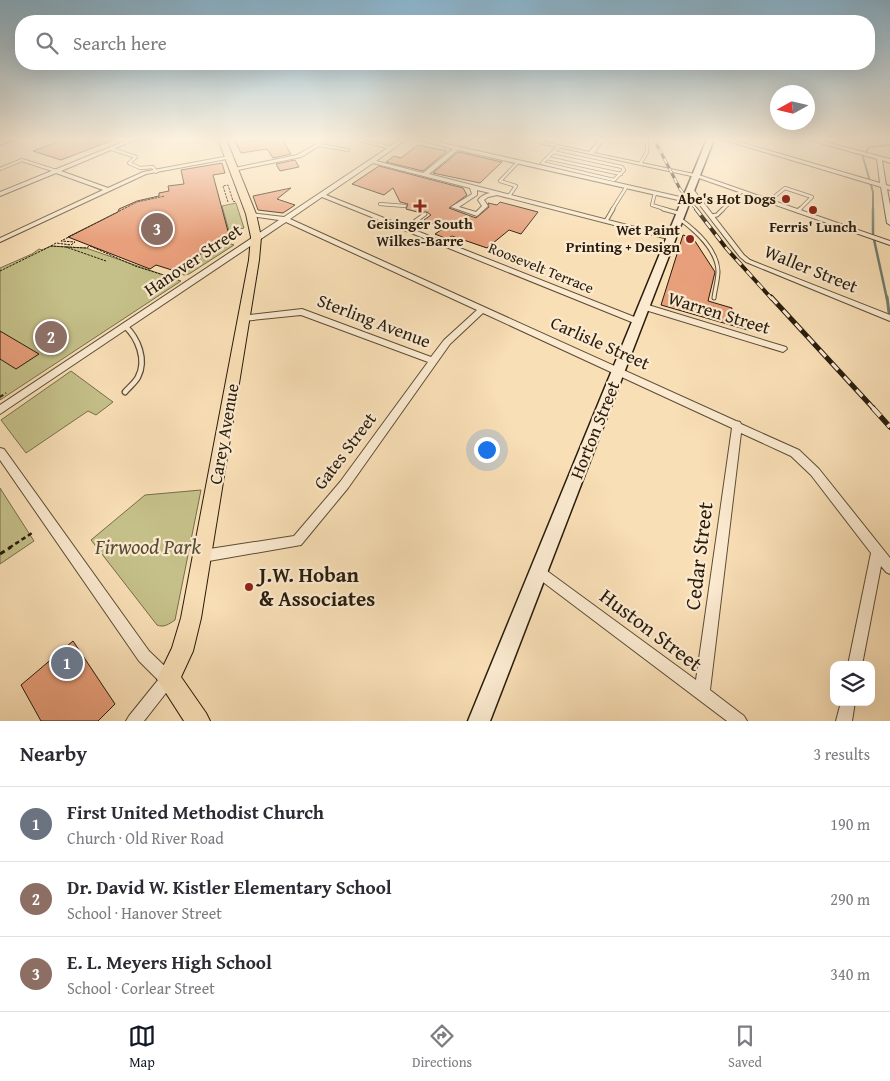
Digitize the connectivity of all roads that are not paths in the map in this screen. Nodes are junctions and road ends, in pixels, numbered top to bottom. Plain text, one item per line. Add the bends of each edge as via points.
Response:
1 (52, 173) edge
2 (61, 173) edge
3 (149, 173) edge
4 (234, 173) edge
5 (353, 173) edge
6 (415, 173) edge
7 (427, 173) edge
8 (507, 173) edge
9 (566, 173) edge
10 (583, 173) edge
11 (615, 173) edge
12 (681, 173) edge
13 (698, 173) edge
14 (839, 173) edge
15 (878, 173) edge
16 (621, 174) joint
17 (424, 175) junction
18 (697, 176) junction
19 (880, 185) junction
20 (627, 186) junction
21 (473, 187) junction
22 (890, 188) edge
23 (108, 190) junction
24 (691, 190) junction
25 (741, 192) junction
26 (655, 193) junction
27 (0, 194) edge
28 (321, 194) junction
29 (498, 194) junction
30 (509, 196) junction
31 (687, 200) junction
32 (769, 201) junction
33 (380, 204) dead end
34 (405, 206) dead end
35 (798, 211) junction
36 (251, 214) junction
37 (425, 214) dead end
38 (681, 216) junction
39 (711, 216) junction
40 (285, 219) junction
41 (606, 221) junction
42 (890, 223) edge
43 (406, 228) junction
44 (256, 237) junction
45 (672, 238) junction
46 (0, 240) edge
47 (889, 242) edge
48 (714, 298) dead end
49 (645, 307) junction
50 (482, 310) junction
51 (244, 318) junction
52 (890, 318) edge
53 (639, 322) junction
54 (125, 326) junction
55 (783, 349) dead end
56 (433, 361) junction
57 (618, 370) junction
58 (125, 392) dead end
59 (0, 410) edge
60 (737, 425) junction
61 (0, 452) edge
62 (877, 552) junction
63 (203, 556) junction
64 (890, 568) edge
65 (539, 572) junction
66 (857, 661) edge
67 (168, 679) junction
68 (702, 693) junction
69 (847, 706) edge
70 (134, 721) edge
71 (198, 721) edge
72 (479, 721) edge
73 (739, 721) edge
74 (844, 721) edge

1 - 27 street
2 - 23 street
3 - 23 street
4 - 36 main road, Carey Avenue
5 - 28 street, Hanover Street
6 - 17 street
7 - 17 street
8 - 30 lane via 500,180 516,186
9 - 20 street
10 - 16 lane via 614,180
11 - 16 lane
12 - 18 street
13 - 18 main road, Horton Street
14 - 19 street
15 - 19 street
17 - 21 street
18 - 24 main road, Horton Street
18 - 25 street
19 - 22 street
19 - 42 street
20 - 26 street
20 - 41 lane
21 - 29 street
21 - 29 street via 475,194 454,207 477,214 485,206 481,200
23 - 46 street
24 - 31 main road, Horton Street
24 - 39 street, Waller Street
25 - 32 street
25 - 39 lane via 717,215
26 - 31 street
26 - 38 lane via 652,205 655,208
28 - 40 street, Hanover Street
28 - 43 street, Roosevelt Terrace
29 - 30 street
30 - 41 street
31 - 38 main road, Horton Street
32 - 35 street
32 - 35 lane via 785,188 812,197
33 - 34 lane
35 - 47 street
36 - 40 street, Carlisle Street
36 - 44 main road, Carey Avenue
37 - 43 lane
38 - 45 main road, Horton Street
38 - 48 lane via 704,241 717,262
39 - 52 street, Waller Street via 748,261
40 - 44 street, Hanover Street
40 - 50 street, Carlisle Street
41 - 45 street
43 - 53 street, Roosevelt Terrace
44 - 51 main road, Carey Avenue
44 - 54 street, Hanover Street
45 - 49 main road, Horton Street
49 - 53 main road, Horton Street
49 - 55 street, Warren Street
50 - 56 street, Gates Street via 447,342
50 - 57 street, Carlisle Street
51 - 56 street, Sterling Avenue via 302,312
51 - 63 main road, Carey Avenue
53 - 57 main road, Horton Street
54 - 58 lane via 132,331 142,358 139,376
54 - 59 street, Hanover Street
56 - 63 street, Gates Street via 344,485 297,541
57 - 60 street, Carlisle Street
57 - 65 main road, Horton Street
60 - 62 street, Carlisle Street via 806,461
60 - 68 street, Cedar Street
61 - 67 street via 144,656
62 - 64 street, Carlisle Street
62 - 66 street
63 - 67 main road, Carey Avenue via 192,618 182,651
65 - 68 street, Huston Street
65 - 72 main road, Horton Street
67 - 70 street
67 - 71 main road
68 - 73 street, Huston Street
69 - 74 street

